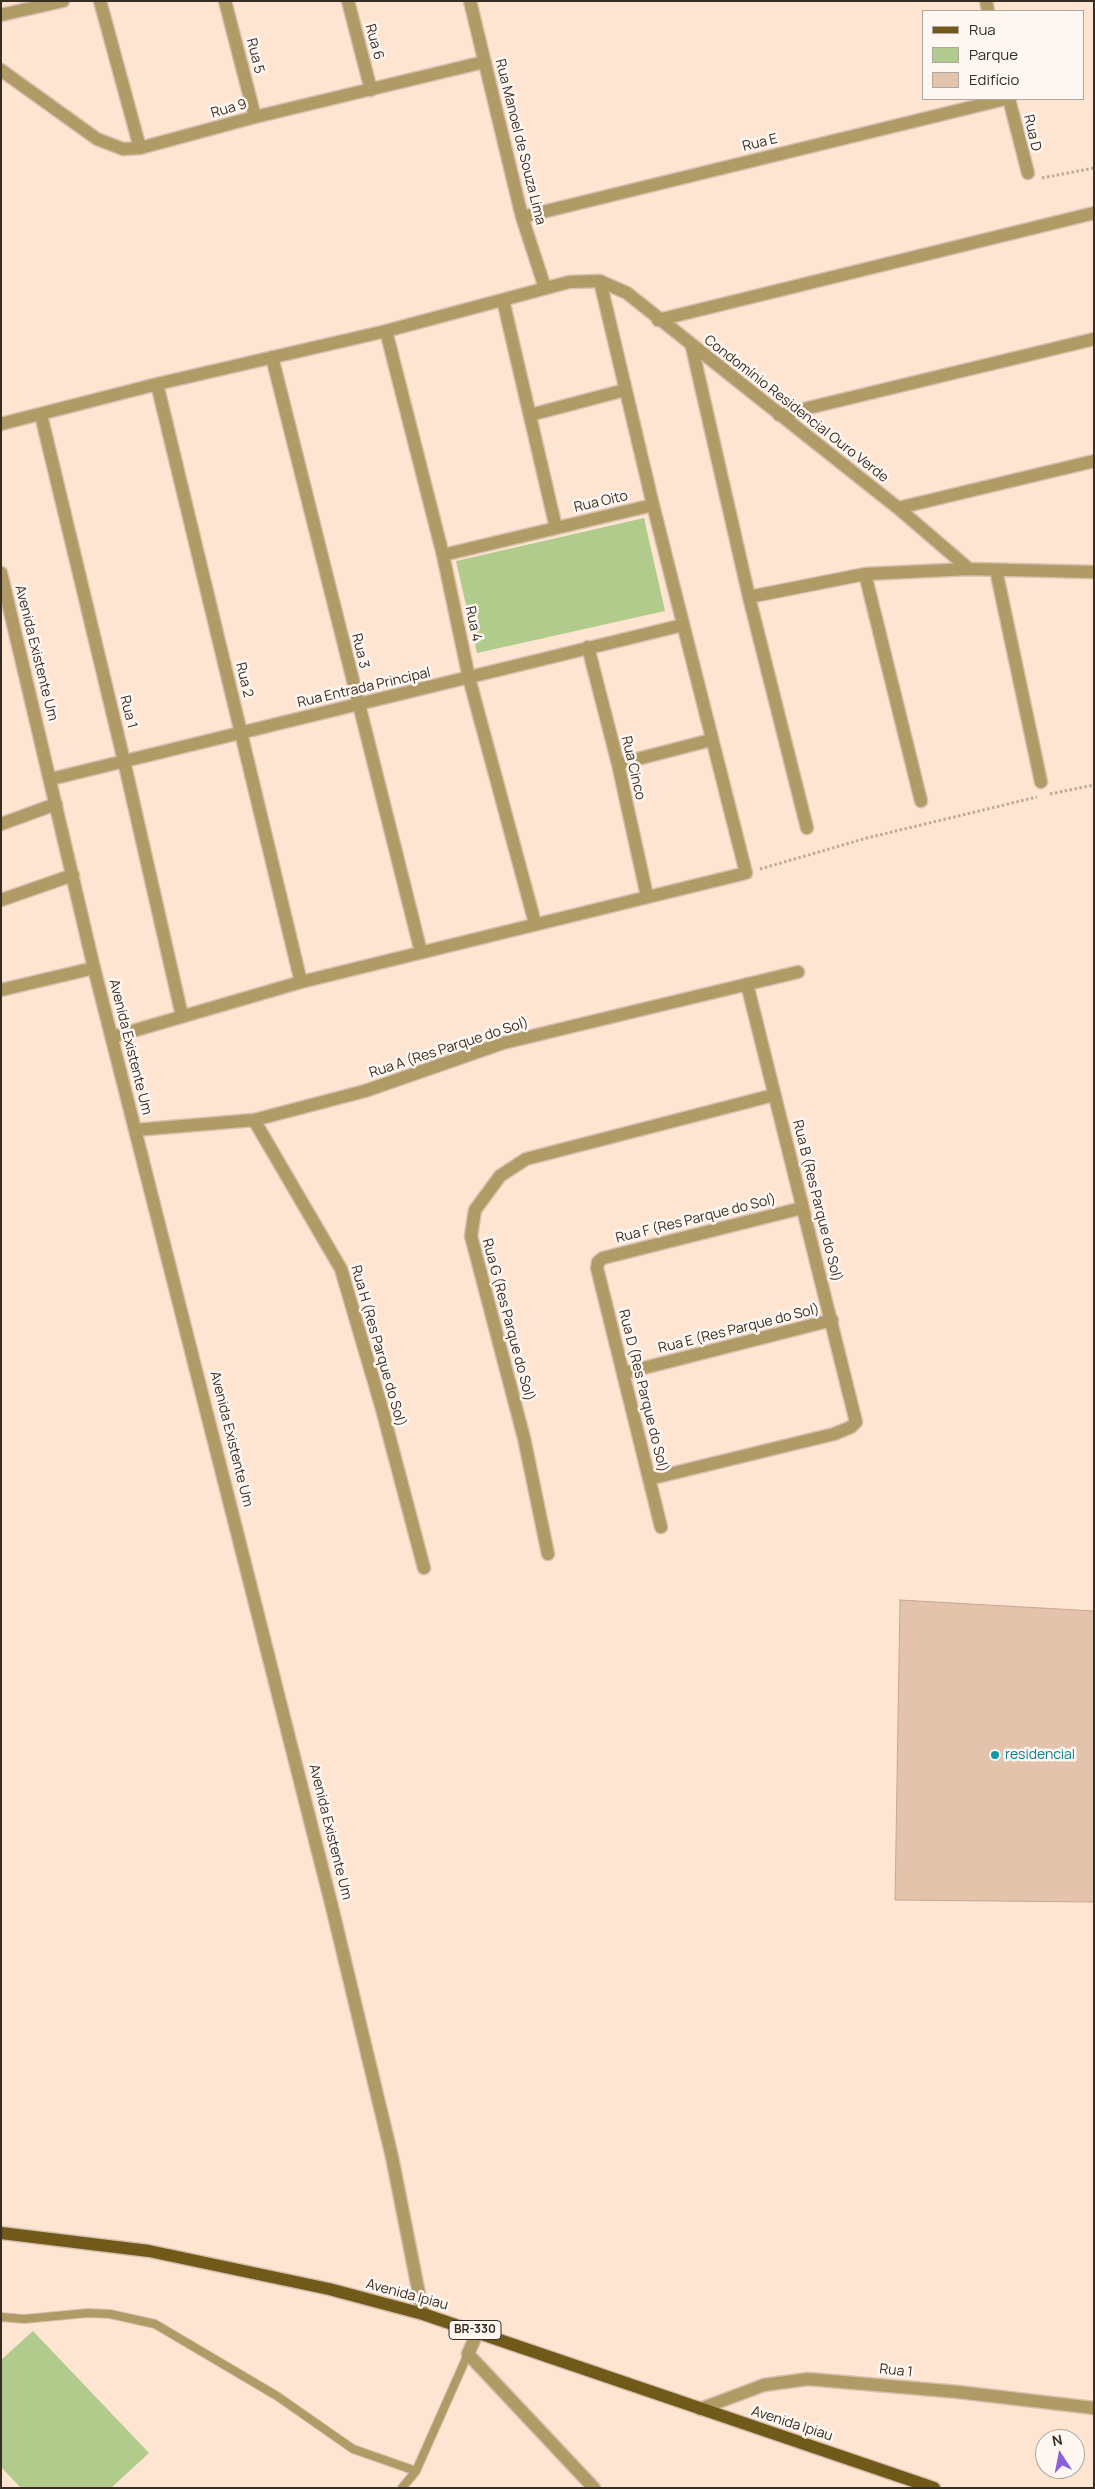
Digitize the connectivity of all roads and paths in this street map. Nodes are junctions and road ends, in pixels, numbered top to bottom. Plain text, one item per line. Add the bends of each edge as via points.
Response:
1 (64, 1) edge
2 (100, 1) edge
3 (226, 1) edge
4 (348, 1) edge
5 (470, 1) edge
6 (1, 14) edge
7 (484, 62) junction
8 (1, 70) edge
9 (372, 90) junction
10 (1001, 100) edge
11 (1009, 100) edge
12 (255, 117) junction
13 (140, 148) junction
14 (1094, 168) edge
15 (1028, 173) joint
16 (1094, 213) edge
17 (522, 217) junction
18 (600, 281) junction
19 (545, 288) junction
20 (503, 300) junction
21 (658, 320) junction
22 (386, 330) junction
23 (1094, 339) edge
24 (692, 346) junction
25 (272, 357) junction
26 (157, 384) junction
27 (625, 390) junction
28 (41, 415) junction
29 (530, 415) junction
30 (779, 415) junction
31 (1, 424) edge
32 (1094, 461) edge
33 (653, 506) junction
34 (898, 508) junction
35 (556, 528) junction
36 (443, 555) junction
37 (969, 569) junction
38 (996, 570) junction
39 (1094, 572) edge
40 (1, 573) edge
41 (865, 574) junction
42 (748, 597) junction
43 (683, 624) junction
44 (588, 647) junction
45 (469, 678) junction
46 (358, 705) junction
47 (241, 732) junction
48 (711, 740) junction
49 (124, 761) junction
50 (618, 764) junction
51 (51, 779) junction
52 (1041, 782) dead end
53 (1094, 785) edge
54 (1049, 794) dead end
55 (1039, 796) dead end
56 (921, 801) dead end
57 (56, 804) junction
58 (1, 824) edge
59 (808, 828) dead end
60 (746, 873) junction
61 (73, 875) junction
62 (3, 896) edge
63 (647, 896) junction
64 (535, 923) junction
65 (421, 952) junction
66 (94, 968) junction
67 (798, 972) dead end
68 (301, 982) junction
69 (747, 984) junction
70 (1, 990) edge
71 (182, 1016) junction
72 (112, 1037) junction
73 (774, 1095) junction
74 (254, 1120) junction
75 (136, 1130) junction
76 (802, 1208) junction
77 (598, 1262) joint
78 (832, 1320) junction
79 (624, 1374) junction
80 (649, 1479) junction
81 (661, 1527) dead end
82 (548, 1554) dead end
83 (424, 1568) dead end
84 (1, 2233) edge
85 (424, 2314) junction
86 (1, 2317) edge
87 (478, 2331) junction
88 (468, 2354) junction
89 (1094, 2408) edge
90 (700, 2409) junction
91 (416, 2472) junction
92 (402, 2488) edge
93 (594, 2488) edge
94 (934, 2488) edge

1 - 6 street
2 - 13 street
3 - 12 street, Rua 5
4 - 9 street, Rua 6
5 - 7 street, Rua Manoel de Souza Lima
7 - 9 street, Rua 9
7 - 17 street, Rua Manoel de Souza Lima
8 - 13 street, Rua 9 via 97,139 123,149
9 - 12 street, Rua 9
10 - 17 street, Rua E
11 - 15 street, Rua D
12 - 13 street, Rua 9
14 - 15 path via 1044,178
16 - 21 street
17 - 19 street, Rua Manoel de Souza Lima
18 - 19 street via 569,282
18 - 21 street, Condomínio Residencial Ouro Verde via 627,294
18 - 27 street
19 - 20 street
20 - 22 street
20 - 29 street
21 - 24 street, Condomínio Residencial Ouro Verde
22 - 25 street
22 - 36 street, Rua 4
23 - 30 street
24 - 30 street, Condomínio Residencial Ouro Verde
24 - 42 street
25 - 26 street
25 - 46 street, Rua 3
26 - 28 street
26 - 47 street, Rua 2
27 - 29 street
27 - 33 street
28 - 31 street
28 - 49 street, Rua 1
29 - 35 street
30 - 34 street, Condomínio Residencial Ouro Verde
32 - 34 street
33 - 35 street, Rua Oito
33 - 43 street
34 - 37 street, Condomínio Residencial Ouro Verde
35 - 36 street, Rua Oito
36 - 45 street, Rua 4
37 - 38 street
37 - 41 street
38 - 39 street
38 - 52 street
40 - 51 street, Avenida Existente Um
41 - 42 street
41 - 56 street
42 - 59 street
43 - 44 street, Rua Entrada Principal
43 - 48 street
44 - 45 street, Rua Entrada Principal
44 - 50 street, Rua Cinco
45 - 46 street, Rua Entrada Principal
45 - 64 street, Rua 4
46 - 47 street, Rua Entrada Principal
46 - 65 street, Rua 3
47 - 49 street, Rua Entrada Principal
47 - 68 street, Rua 2
48 - 50 street
48 - 60 street
49 - 51 street, Rua Entrada Principal
49 - 71 street, Rua 1
50 - 63 street, Rua Cinco
51 - 57 street, Avenida Existente Um
53 - 54 path
55 - 60 path via 877,835
57 - 58 street
57 - 61 street, Avenida Existente Um
60 - 63 street
61 - 62 street
61 - 66 street, Avenida Existente Um
63 - 64 street
64 - 65 street
65 - 68 street
66 - 70 street
66 - 72 street, Avenida Existente Um
67 - 69 street, Rua A (Res Parque do Sol)
68 - 71 street
69 - 73 street, Rua B (Res Parque do Sol)
69 - 74 street, Rua A (Res Parque do Sol) via 503,1043 366,1091
71 - 72 street
72 - 75 street, Avenida Existente Um
73 - 76 street, Rua B (Res Parque do Sol)
73 - 82 street, Rua G (Res Parque do Sol) via 526,1159 500,1176 475,1210 471,1236 524,1438
74 - 75 street, Rua A (Res Parque do Sol)
74 - 83 street, Rua H (Res Parque do Sol) via 341,1269
75 - 85 street, Avenida Existente Um via 325,1874 392,2157
76 - 77 street, Rua F (Res Parque do Sol) via 603,1258
76 - 78 street, Rua B (Res Parque do Sol)
77 - 79 street, Rua D (Res Parque do Sol)
78 - 79 street, Rua E (Res Parque do Sol)
78 - 80 street, Rua B (Res Parque do Sol) via 855,1417 854,1426 834,1434
79 - 80 street, Rua D (Res Parque do Sol)
80 - 81 street, Rua D (Res Parque do Sol)
84 - 85 main road, Avenida Ipiau / BR-330 via 149,2251 329,2289
85 - 87 main road, Avenida Ipiau / BR-330
86 - 91 lane via 24,2320 110,2314 155,2324 277,2396 353,2449
87 - 88 street
87 - 90 main road, Avenida Ipiau / BR-330
88 - 91 lane
88 - 93 street
89 - 90 street, Rua 1 via 808,2379 764,2385
90 - 94 main road, Avenida Ipiau / BR-330
91 - 92 lane

